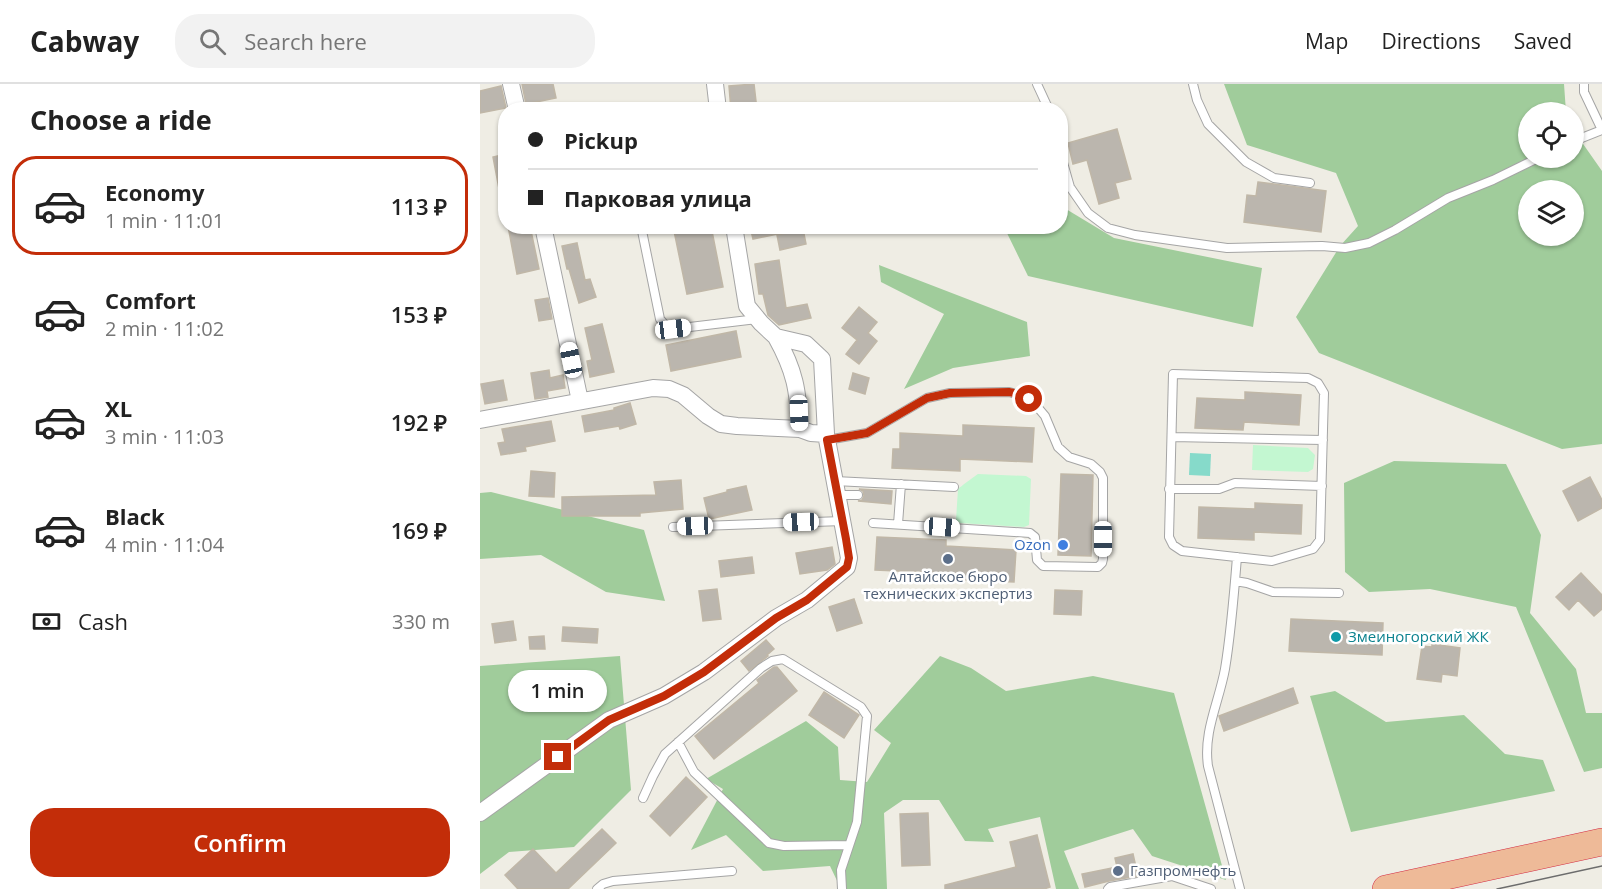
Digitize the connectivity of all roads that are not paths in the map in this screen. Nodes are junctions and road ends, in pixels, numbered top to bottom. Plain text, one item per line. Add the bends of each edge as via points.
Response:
1 (511, 84) edge
2 (715, 84) edge
3 (1037, 84) edge
4 (1193, 84) edge
5 (1584, 84) edge
6 (515, 102) edge
7 (717, 102) edge
8 (1045, 102) edge
9 (1602, 130) edge
10 (1584, 137) edge
11 (1518, 168) edge
12 (1068, 180) edge
13 (1310, 183) dead end
14 (545, 234) edge
15 (643, 234) edge
16 (735, 234) edge
17 (758, 319) junction
18 (776, 337) junction
19 (580, 401) junction
20 (480, 419) edge
21 (800, 429) junction
22 (827, 437) junction
23 (1172, 437) junction
24 (1323, 440) junction
25 (901, 484) junction
26 (1322, 486) junction
27 (954, 487) dead end
28 (836, 488) junction
29 (1169, 489) junction
30 (858, 495) dead end
31 (843, 521) junction
32 (873, 523) dead end
33 (898, 524) junction
34 (673, 527) dead end
35 (1237, 557) junction
36 (1235, 581) junction
37 (1339, 593) dead end
38 (678, 742) junction
39 (643, 798) dead end
40 (480, 813) edge
41 (1602, 842) edge
42 (849, 845) junction
43 (732, 871) dead end
44 (597, 889) edge
45 (842, 889) edge
46 (1108, 889) edge
47 (1210, 889) edge
48 (1240, 889) edge
49 (1386, 889) edge

1 - 6 street
2 - 7 street
3 - 8 lane
4 - 13 lane via 1208,124 1246,162 1274,178
5 - 9 lane
9 - 10 lane
11 - 12 lane via 1448,198 1369,243 1346,248 1227,248 1135,235 1108,228 1088,213
14 - 19 street
15 - 17 lane via 660,319 666,326 673,329
16 - 17 street via 747,306
17 - 18 street
18 - 21 street via 794,377
18 - 22 street via 807,344 822,359
19 - 20 street
19 - 21 street via 669,388 722,424
21 - 22 street
22 - 28 street
22 - 33 lane via 867,433 927,398 950,393 1009,392 1034,403 1045,416 1058,447 1092,464 1103,478 1103,559 1098,567 1043,566 1037,560 1035,537 1030,532
23 - 24 lane
23 - 24 lane via 1173,374 1313,380 1324,393
23 - 29 lane
24 - 26 lane
25 - 27 lane
25 - 28 lane
25 - 33 lane
26 - 29 lane via 1235,483 1219,489
26 - 35 lane via 1320,540 1316,547 1272,561
28 - 30 lane
28 - 31 street
29 - 35 lane via 1169,537 1173,545 1182,552
31 - 34 lane
31 - 40 street via 847,567 807,600 776,618 704,672 664,696 609,720
32 - 33 lane
35 - 36 lane
36 - 37 lane via 1273,592
36 - 48 lane via 1225,670 1206,751
38 - 39 lane via 664,754
38 - 42 lane via 694,772 769,843
38 - 42 lane via 761,668 783,658 861,707 867,716 857,822
41 - 49 highway
42 - 45 lane via 841,870
43 - 44 lane via 613,881
46 - 47 lane via 1172,876

